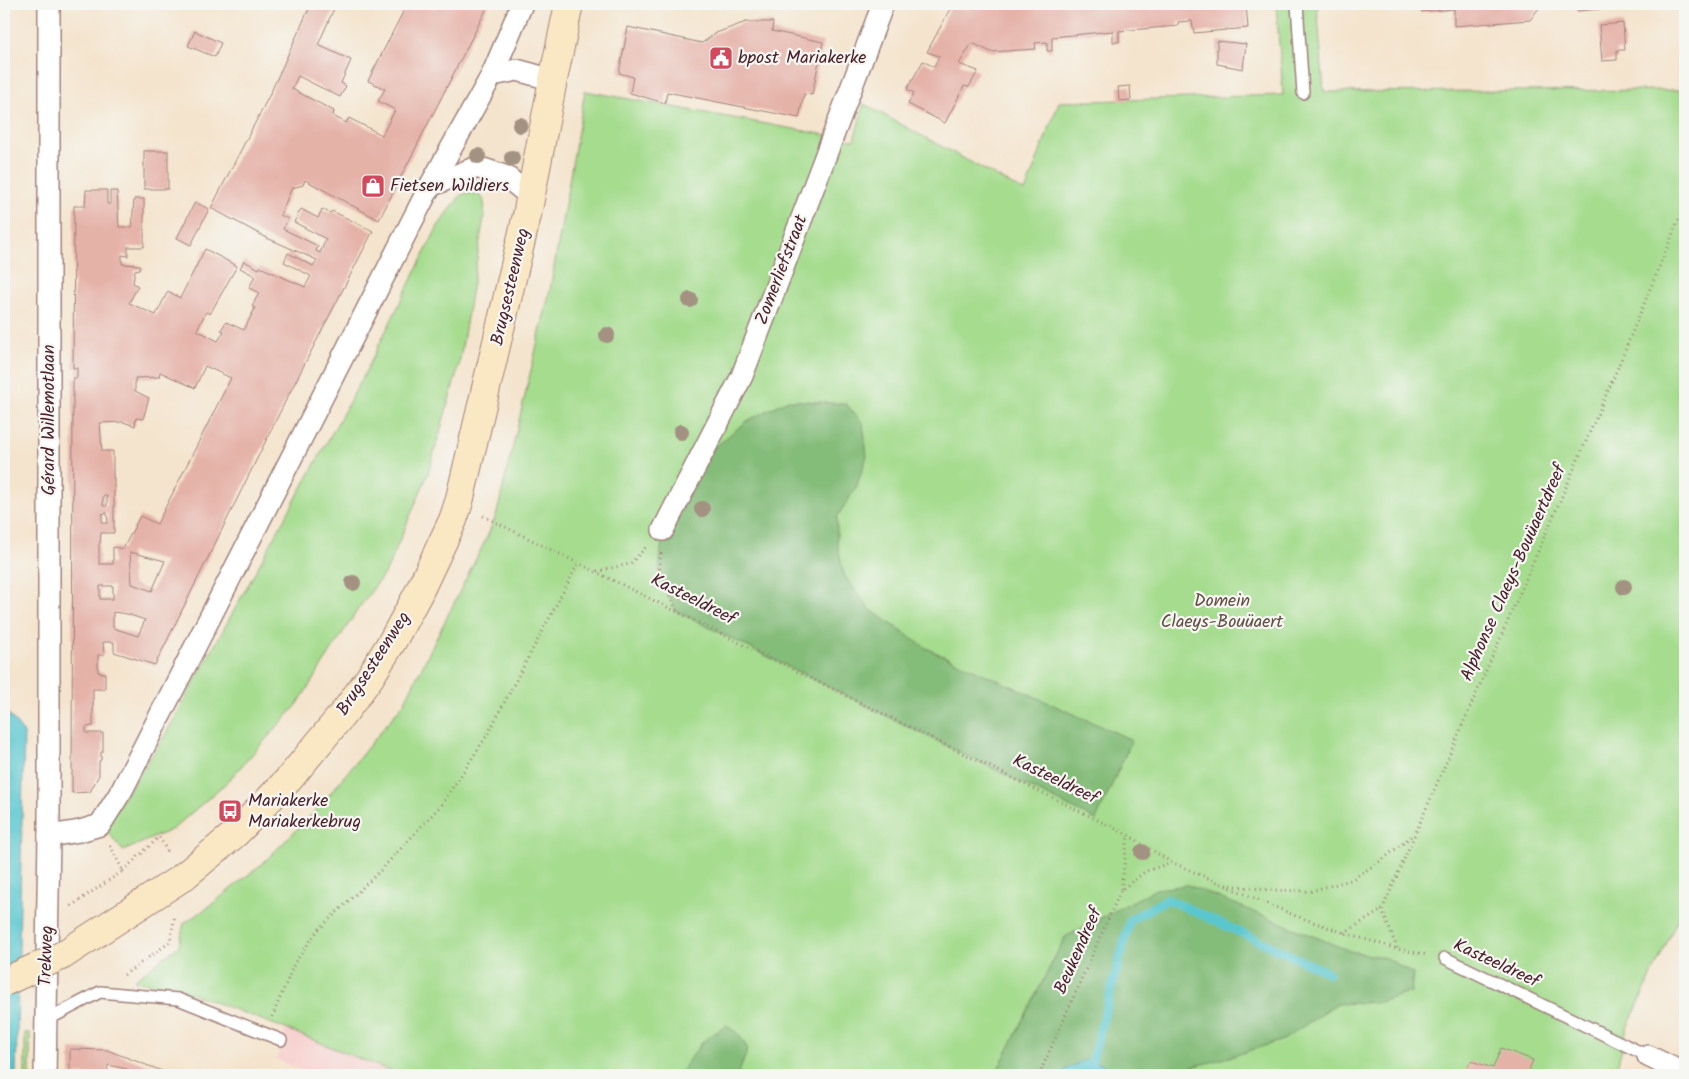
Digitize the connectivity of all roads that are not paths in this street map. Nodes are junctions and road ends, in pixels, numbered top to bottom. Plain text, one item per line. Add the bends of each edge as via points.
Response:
1 (49, 4) edge
2 (522, 4) edge
3 (569, 4) edge
4 (883, 4) edge
5 (1297, 4) edge
6 (492, 75) junction
7 (553, 80) junction
8 (1303, 93) dead end
9 (430, 186) junction
10 (531, 197) junction
11 (664, 530) road end
12 (49, 836) junction
13 (1445, 958) road end
14 (4, 982) edge
15 (45, 1021) junction
16 (281, 1040) dead end
17 (1648, 1056) joint
18 (1685, 1074) edge
19 (44, 1075) edge

1 - 12 street, Gérard Willemotlaan
2 - 6 street
3 - 7 street, Brugsesteenweg
4 - 11 street, Zomerliefstraat via 742,376
5 - 8 lane
6 - 7 street via 517,70
6 - 9 street
7 - 10 street, Brugsesteenweg
9 - 10 street via 477,167 507,177
9 - 12 street via 122,790 100,825
10 - 14 street, Brugsesteenweg, bridge via 453,520 405,617 370,677 289,779 236,834 183,877 63,955
12 - 15 street, Trekweg
13 - 17 lane, Kasteeldreef
15 - 16 lane via 100,992 178,999
15 - 19 street, Trekweg
17 - 18 street

